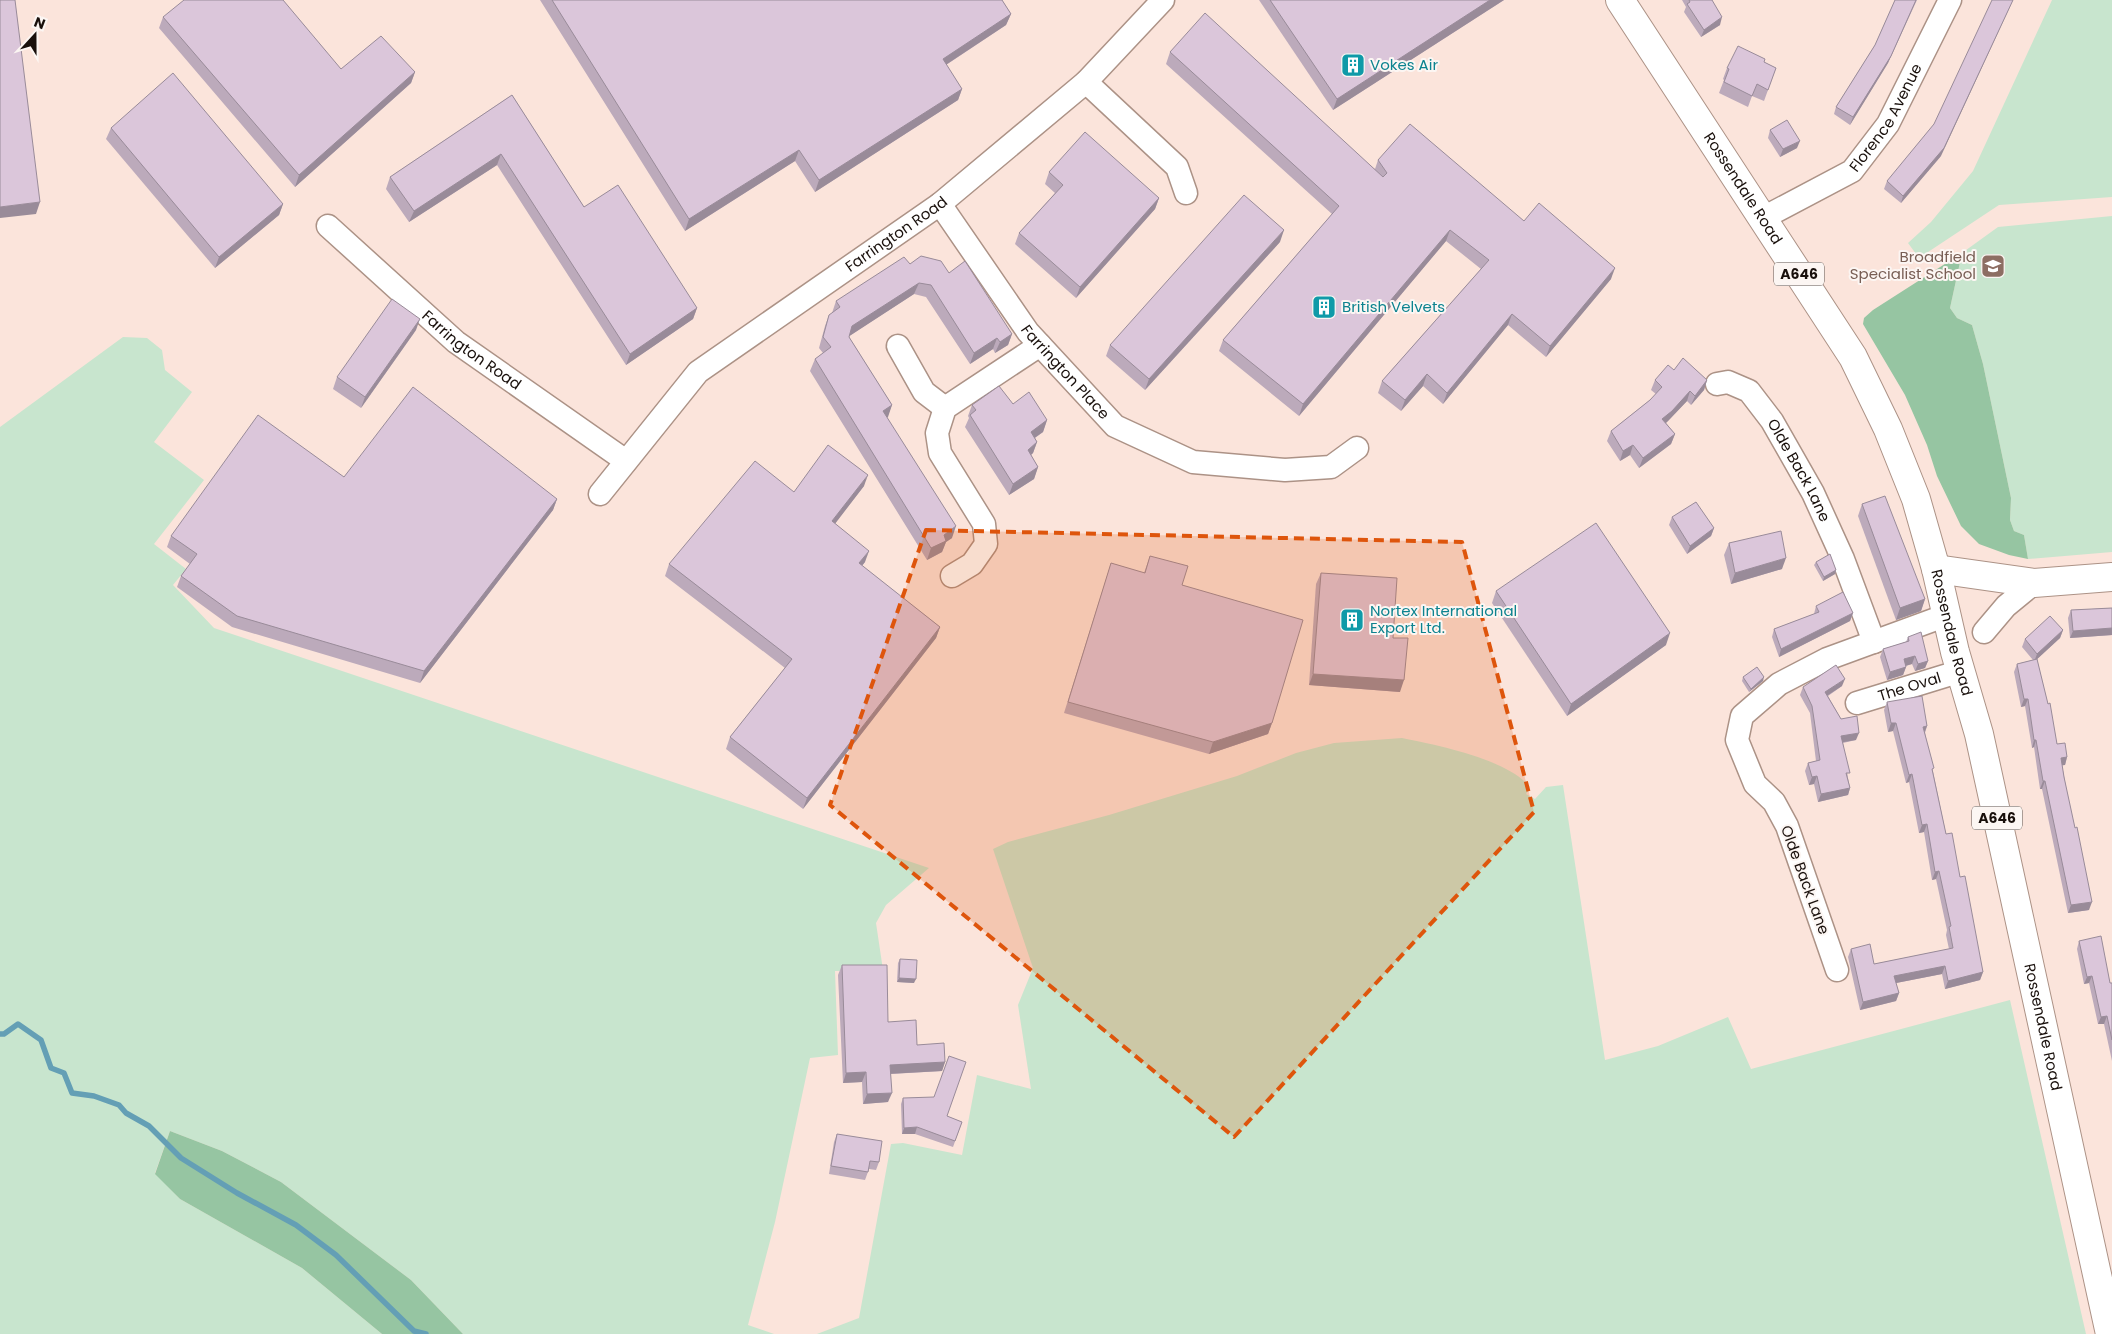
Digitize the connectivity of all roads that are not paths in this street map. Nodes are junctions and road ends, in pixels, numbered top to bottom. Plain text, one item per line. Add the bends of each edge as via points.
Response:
1 (1163, 0) edge
2 (1620, 0) edge
3 (1950, 0) edge
4 (1086, 82) junction
5 (1186, 193) dead end
6 (940, 204) junction
7 (1763, 218) junction
8 (328, 226) dead end
9 (1040, 345) junction
10 (898, 346) dead end
11 (1717, 384) dead end
12 (945, 408) junction
13 (1356, 448) dead end
14 (626, 460) junction
15 (600, 494) dead end
16 (1936, 569) junction
17 (952, 576) dead end
18 (2112, 576) edge
19 (2034, 583) junction
20 (1947, 615) junction
21 (1984, 632) dead end
22 (1874, 642) junction
23 (1961, 671) junction
24 (1857, 702) dead end
25 (1837, 970) dead end
26 (2110, 1323) edge

1 - 4 street, Farrington Road
2 - 7 main road, Rossendale Road / A646
3 - 7 street, Florence Avenue via 1888,124 1852,171
4 - 5 street via 1177,167
4 - 6 street, Farrington Road
6 - 9 street, Farrington Place
6 - 14 street, Farrington Road via 698,372
7 - 16 main road, Rossendale Road / A646 via 1853,357 1916,499
8 - 14 street, Farrington Road via 456,342
9 - 12 street
9 - 13 street, Farrington Place via 1115,426 1194,462 1285,470 1331,467
10 - 12 street via 924,392
11 - 22 street, Olde Back Lane via 1728,382 1749,391 1772,421 1813,493 1843,559
12 - 17 street via 937,433 940,453 984,524 986,544 972,564
14 - 15 street, Farrington Road
16 - 19 main road
16 - 20 main road, Rossendale Road / A646
18 - 19 main road
19 - 21 street via 2006,606
20 - 22 street, Olde Back Lane
20 - 23 main road, Rossendale Road / A646
22 - 25 street, Olde Back Lane via 1827,659 1779,684 1742,716 1737,740 1755,784 1774,802 1787,826
23 - 24 street, The Oval
23 - 26 main road, Rossendale Road / A646 via 1979,734

